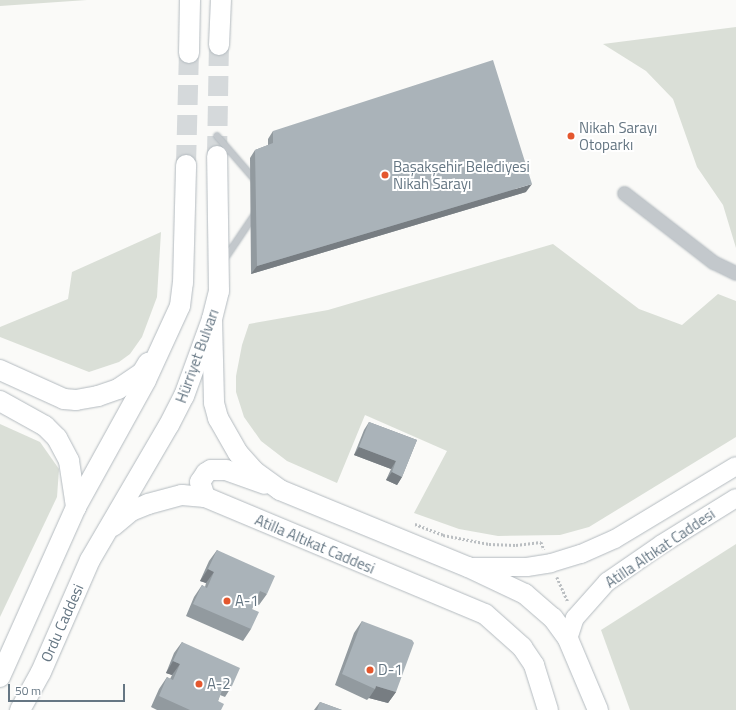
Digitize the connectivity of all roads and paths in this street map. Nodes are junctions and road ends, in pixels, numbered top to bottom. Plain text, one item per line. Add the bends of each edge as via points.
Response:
1 (190, 0) edge
2 (221, 0) edge
3 (219, 45) tunnel mouth
4 (189, 53) tunnel mouth
5 (217, 136) dead end
6 (217, 156) tunnel mouth
7 (186, 165) tunnel mouth
8 (259, 185) edge
9 (624, 193) dead end
10 (260, 206) edge
11 (219, 268) junction
12 (736, 273) edge
13 (212, 319) junction
14 (172, 328) junction
15 (0, 370) edge
16 (0, 401) edge
17 (736, 466) edge
18 (280, 490) junction
19 (205, 497) junction
20 (736, 498) edge
21 (76, 507) junction
22 (413, 524) dead end
23 (103, 535) junction
24 (551, 563) junction
25 (468, 567) junction
26 (575, 618) junction
27 (568, 639) junction
28 (0, 677) edge
29 (20, 710) edge
30 (548, 710) edge
31 (598, 710) edge

1 - 4 main road
2 - 3 main road
5 - 8 lane
6 - 11 main road, Hürriyet Bulvarı
7 - 14 main road via 183,283 180,306
9 - 12 street via 713,262
10 - 11 lane
11 - 13 main road, Hürriyet Bulvarı via 218,291
13 - 18 main road, Atilla Altıkat Caddesi via 214,403 218,418 238,453 254,471
13 - 23 main road, Hürriyet Bulvarı via 184,396 170,425
14 - 15 main road via 142,373 118,389 98,396 64,399
14 - 21 main road
16 - 21 main road via 45,426 57,438 69,461
17 - 24 street, Atilla Altıkat Caddesi via 615,540
18 - 19 main road via 226,470 217,470 206,473 200,482
18 - 25 main road, Atilla Altıkat Caddesi
19 - 23 main road, Atilla Altıkat Caddesi via 182,495 148,504 131,511
19 - 30 main road, Atilla Altıkat Caddesi via 485,614 522,647 534,665
20 - 26 street, Atilla Altıkat Caddesi via 607,582
21 - 28 main road
22 - 24 path via 443,535 489,544 516,545 541,542
23 - 29 main road, Ordu Caddesi via 41,672
24 - 25 street, Atilla Altıkat Caddesi via 505,568
24 - 26 path
25 - 27 main road, Atilla Altıkat Caddesi via 525,594 553,618
26 - 27 street, Atilla Altıkat Caddesi
27 - 31 main road

